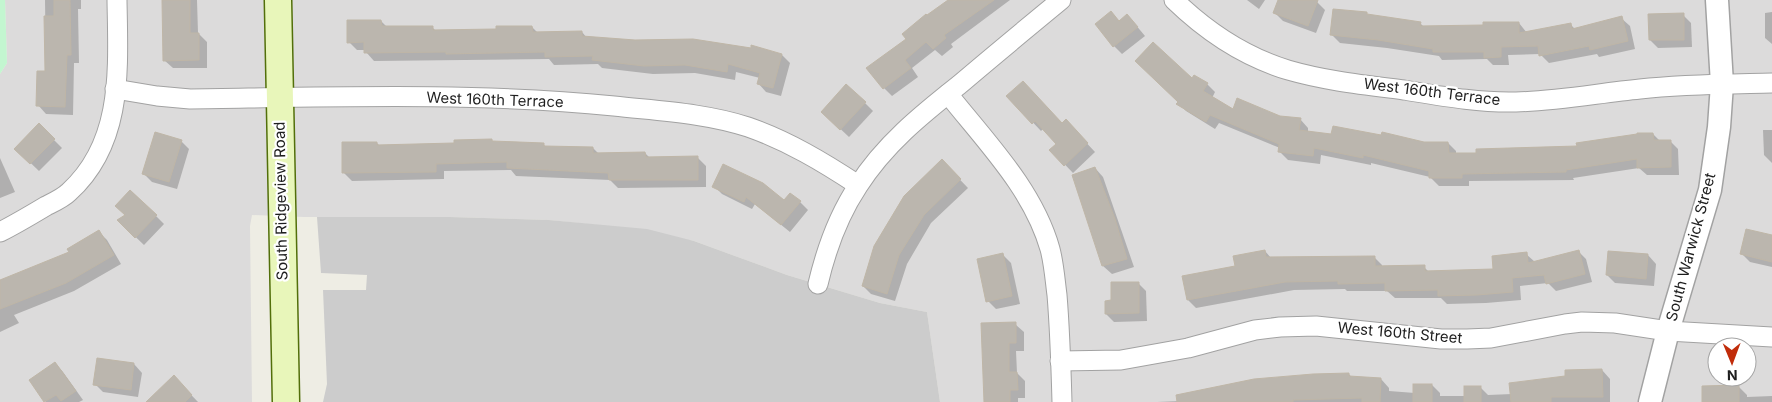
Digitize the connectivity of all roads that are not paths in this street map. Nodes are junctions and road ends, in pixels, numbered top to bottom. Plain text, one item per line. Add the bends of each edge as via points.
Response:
1 (117, 0) edge
2 (278, 0) edge
3 (1061, 0) edge
4 (1174, 0) edge
5 (1717, 0) edge
6 (1772, 83) edge
7 (1722, 84) junction
8 (115, 89) junction
9 (948, 94) junction
10 (279, 98) junction
11 (858, 185) junction
12 (0, 232) edge
13 (818, 284) dead end
14 (1668, 331) junction
15 (1772, 337) edge
16 (1060, 360) junction
17 (286, 402) edge
18 (1062, 402) edge
19 (1650, 402) edge

1 - 8 street via 118,75
2 - 10 main road, South Ridgeview Road
3 - 9 street
4 - 7 street, West 160th Terrace via 1207,29 1244,52 1289,70 1330,80 1462,99 1514,102 1641,88
5 - 7 street, South Warwick Street
6 - 7 street, West 160th Terrace
7 - 14 street, South Warwick Street via 1710,190
8 - 10 street, West 160th Terrace via 190,99
8 - 12 street via 111,124 96,160 68,193
9 - 11 street via 907,128
9 - 16 street via 1014,176 1040,223 1050,250 1055,281
10 - 11 street, West 160th Terrace via 473,97 574,102 682,113 715,118 779,139
10 - 17 main road, South Ridgeview Road
11 - 13 street via 835,229
14 - 15 street, West 160th Street
14 - 16 street, West 160th Street via 1582,322 1490,338 1441,339 1316,326 1280,327 1148,356 1121,360
14 - 19 street, South Warwick Street
16 - 18 street

